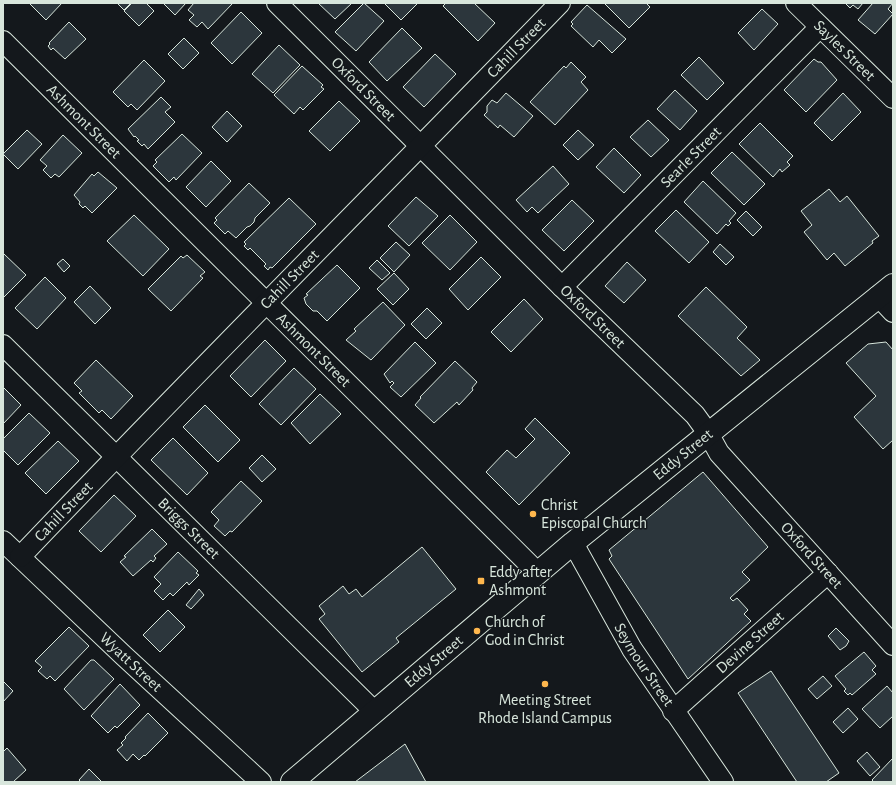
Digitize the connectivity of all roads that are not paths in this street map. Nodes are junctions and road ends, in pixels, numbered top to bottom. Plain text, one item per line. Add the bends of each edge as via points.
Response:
1 (277, 3) edge
2 (560, 3) edge
3 (796, 3) edge
4 (820, 27) junction
5 (3, 41) edge
6 (893, 98) edge
7 (422, 146) junction
8 (562, 287) junction
9 (886, 291) edge
10 (266, 302) junction
11 (893, 312) edge
12 (3, 345) edge
13 (708, 433) junction
14 (116, 456) junction
15 (3, 541) edge
16 (573, 543) junction
17 (20, 557) junction
18 (538, 573) junction
19 (828, 574) junction
20 (893, 645) edge
21 (673, 711) junction
22 (375, 712) junction
23 (261, 782) edge
24 (292, 782) edge
25 (723, 782) edge

1 - 7 street, Oxford Street
2 - 7 street, Cahill Street
3 - 4 street, Sayles Street
4 - 6 street, Sayles Street
4 - 8 street, Searle Street
5 - 10 street, Ashmont Street
7 - 8 street, Oxford Street
7 - 10 street, Cahill Street
8 - 13 street, Oxford Street via 695,415
9 - 11 street
9 - 13 main road, Eddy Street
10 - 14 street, Cahill Street
10 - 18 street, Ashmont Street
12 - 14 street, Briggs Street
13 - 16 main road, Eddy Street
13 - 19 street, Oxford Street via 719,453
14 - 17 street, Cahill Street
14 - 22 street, Briggs Street
15 - 17 street, Wyatt Street
16 - 18 main road, Eddy Street
16 - 21 street, Seymour Street via 632,650
17 - 23 street, Wyatt Street
18 - 22 main road, Eddy Street
19 - 20 street, Oxford Street
19 - 21 street, Devine Street
21 - 25 street, Seymour Street
22 - 24 main road, Eddy Street

